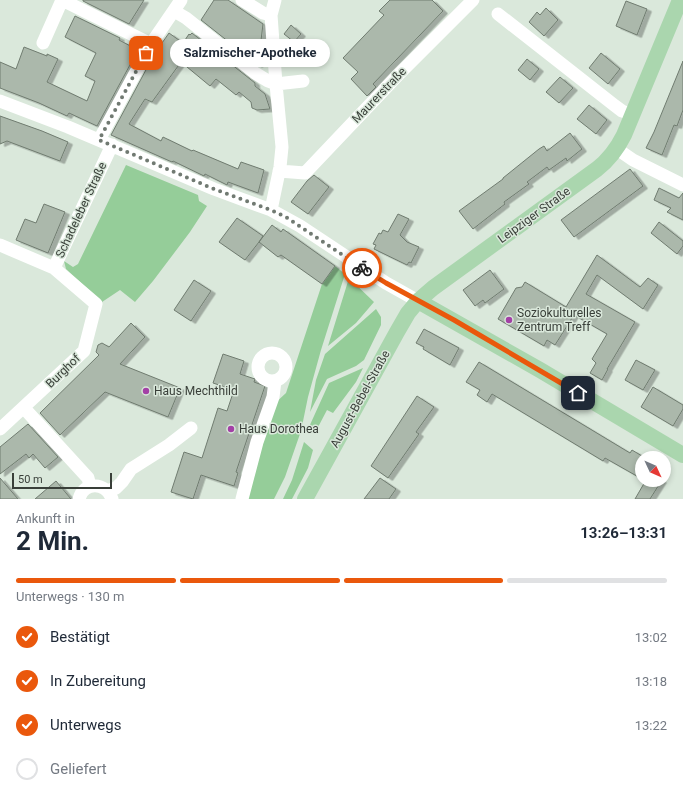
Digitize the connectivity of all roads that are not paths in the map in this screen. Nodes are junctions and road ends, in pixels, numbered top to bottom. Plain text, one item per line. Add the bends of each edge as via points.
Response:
1 (62, 0) edge
2 (182, 0) edge
3 (242, 0) edge
4 (275, 0) edge
5 (473, 0) edge
6 (680, 0) edge
7 (174, 12) junction
8 (498, 14) dead end
9 (272, 15) junction
10 (43, 43) dead end
11 (151, 44) junction
12 (303, 81) dead end
13 (276, 84) junction
14 (0, 101) edge
15 (632, 115) junction
16 (99, 140) junction
17 (112, 145) junction
18 (617, 149) junction
19 (279, 171) junction
20 (683, 185) edge
21 (271, 210) junction
22 (0, 245) edge
23 (54, 268) junction
24 (418, 301) junction
25 (96, 304) joint
26 (275, 381) dead end
27 (24, 408) junction
28 (191, 428) dead end
29 (0, 429) edge
30 (683, 455) edge
31 (90, 486) junction
32 (109, 495) edge
33 (79, 499) edge
34 (242, 499) edge
35 (305, 499) edge

1 - 10 street
1 - 11 street
2 - 7 street
3 - 9 street via 263,13
4 - 9 street
5 - 19 street, Maurerstraße via 305,173
6 - 15 main road, Leipziger Straße
7 - 11 street
7 - 13 street via 186,18 255,73
8 - 15 street via 614,105
9 - 13 street
11 - 16 street
12 - 13 street
13 - 19 street via 282,147
14 - 16 street
15 - 18 main road, Leipziger Straße
16 - 17 street
17 - 21 street via 214,189
17 - 23 street, Schadeleber Straße
18 - 20 street
18 - 24 main road, Leipziger Straße via 597,169
19 - 21 street
21 - 24 street
22 - 23 street
23 - 25 street, Schadeleber Straße
24 - 30 main road
24 - 35 main road, August-Bebel-Straße via 397,332
25 - 27 street, Burghof via 84,351
26 - 34 street
27 - 29 street, Burghof
27 - 31 street via 88,478
28 - 32 street via 131,469
31 - 32 street via 101,487
31 - 33 street via 83,491

